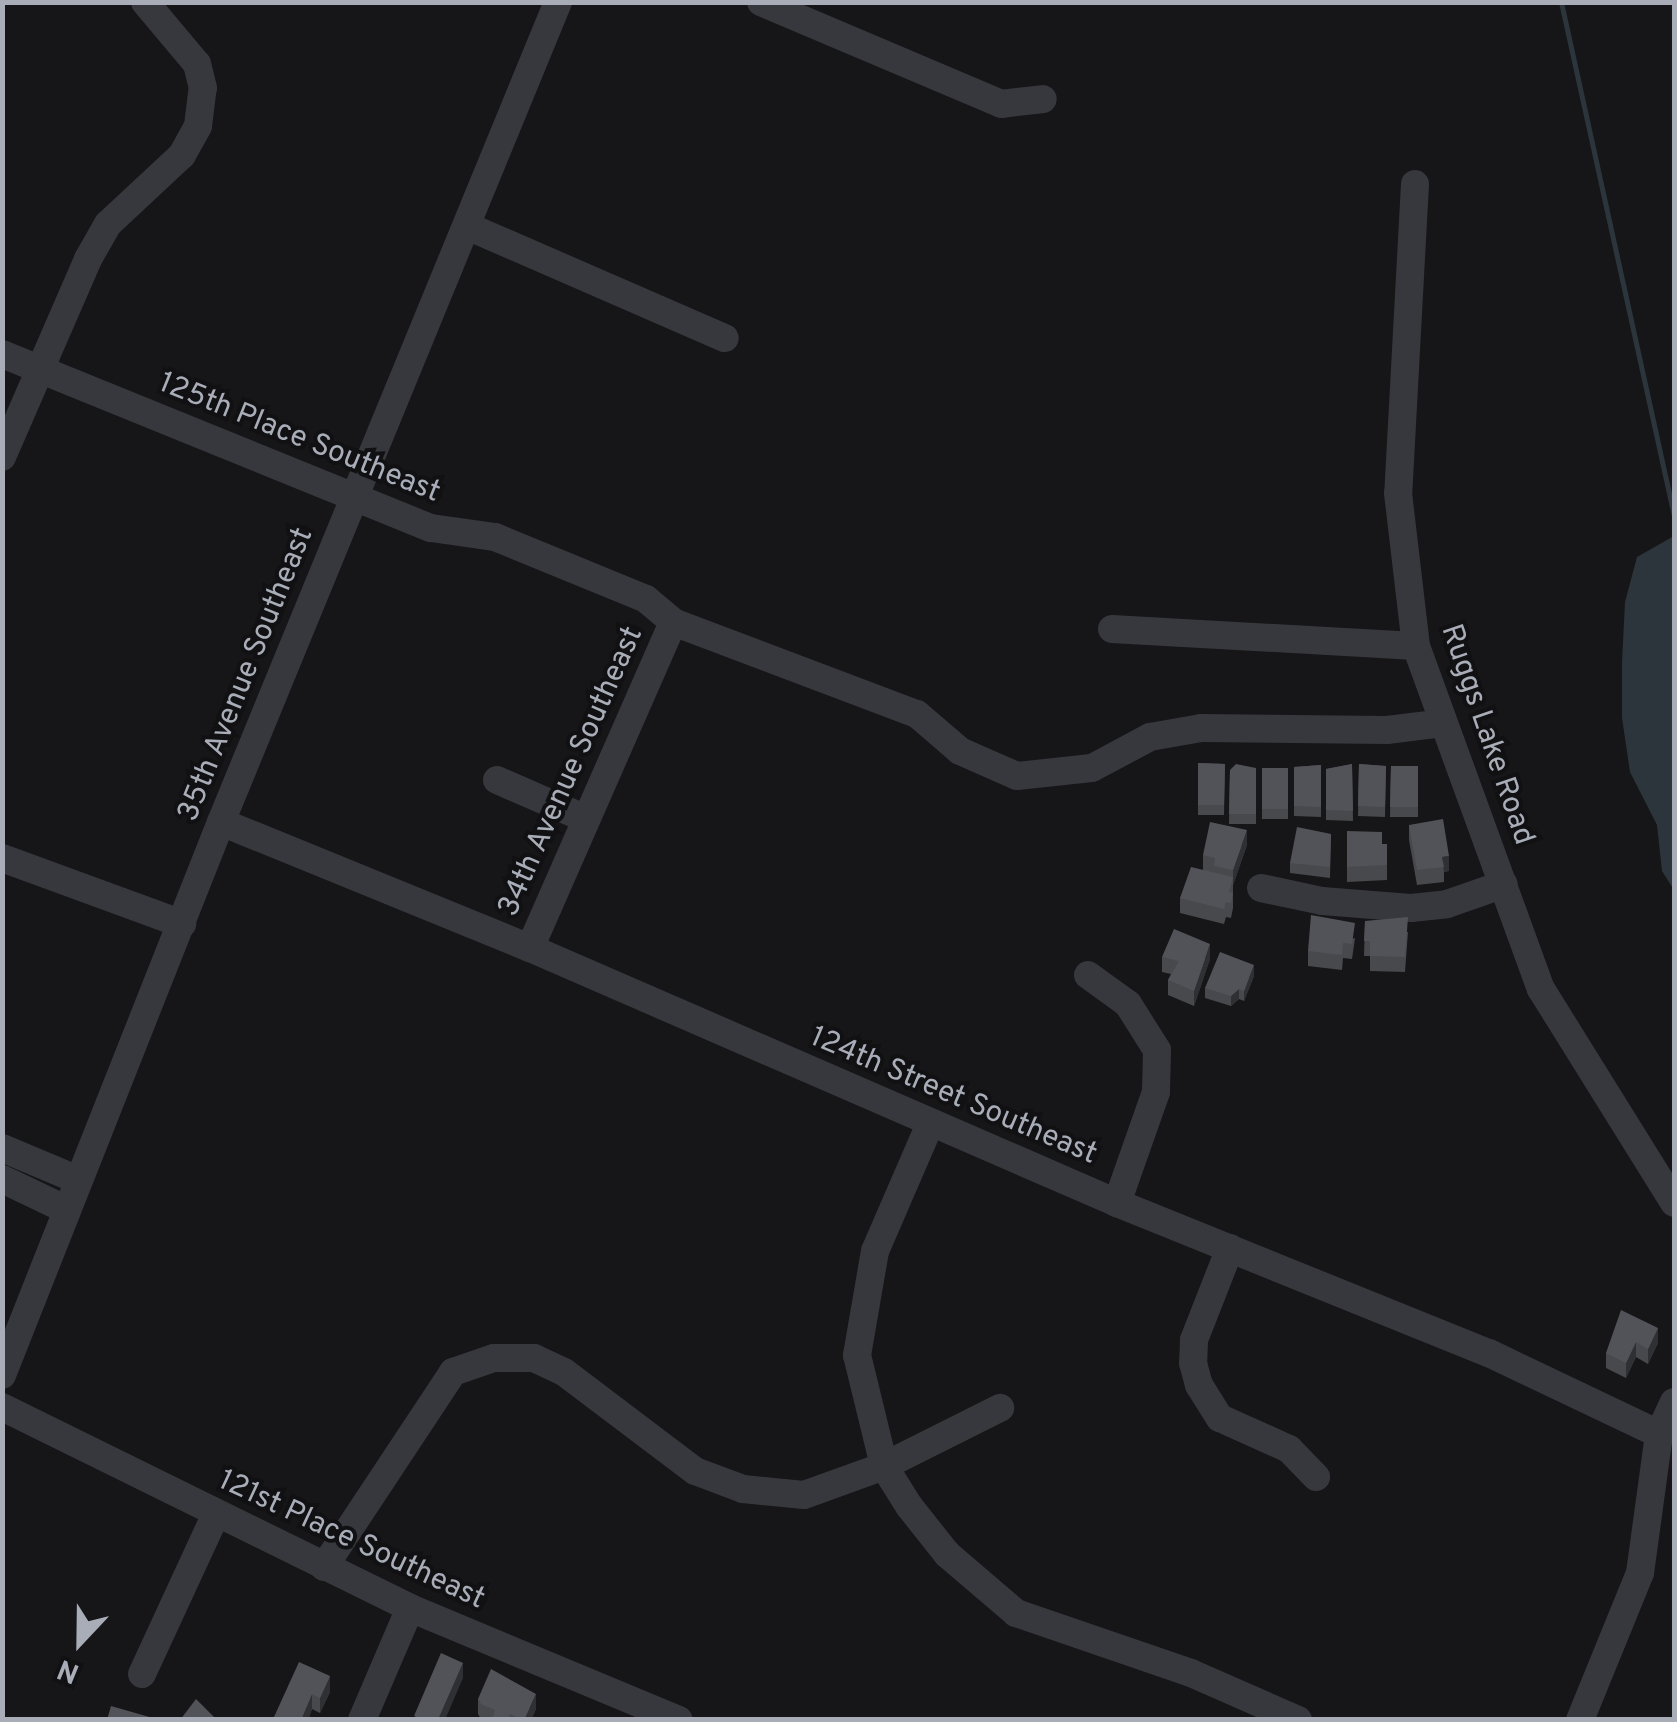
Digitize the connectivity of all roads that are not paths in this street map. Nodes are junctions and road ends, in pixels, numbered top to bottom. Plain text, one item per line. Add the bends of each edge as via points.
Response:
1 (145, 2) edge
2 (558, 2) edge
3 (761, 2) edge
4 (1043, 99) dead end
5 (1415, 184) dead end
6 (467, 226) junction
7 (725, 338) dead end
8 (2, 354) edge
9 (40, 370) junction
10 (2, 457) edge
11 (356, 498) junction
12 (673, 622) junction
13 (1112, 629) dead end
14 (1416, 646) junction
15 (1444, 723) junction
16 (498, 780) dead end
17 (584, 818) junction
18 (221, 822) junction
19 (2, 858) edge
20 (1504, 884) junction
21 (1261, 888) dead end
22 (182, 924) junction
23 (530, 948) junction
24 (1088, 975) dead end
25 (930, 1124) junction
26 (2, 1148) edge
27 (2, 1180) edge
28 (78, 1180) junction
29 (1674, 1202) edge
30 (1117, 1203) junction
31 (67, 1210) junction
32 (1230, 1248) junction
33 (2, 1375) edge
34 (1674, 1402) edge
35 (2, 1406) edge
36 (1000, 1408) dead end
37 (1659, 1434) junction
38 (884, 1466) junction
39 (1316, 1477) dead end
40 (216, 1514) junction
41 (324, 1567) junction
42 (410, 1608) junction
43 (142, 1674) dead end
44 (628, 1709) edge
45 (362, 1720) edge
46 (679, 1720) edge
47 (1298, 1720) edge
48 (1580, 1720) edge

1 - 9 street via 197,64 203,88 198,126 182,155 108,224
2 - 6 street, 35th Avenue Southeast
3 - 4 street via 1001,104
5 - 14 street, Ruggs Lake Road via 1398,493
6 - 7 street
6 - 11 street, 35th Avenue Southeast
8 - 9 street, 125th Place Southeast
9 - 10 street
9 - 11 street, 125th Place Southeast
11 - 12 street, 125th Place Southeast via 431,528 495,536 646,599
11 - 18 street, 35th Avenue Southeast
12 - 15 street, 125th Place Southeast via 917,714 960,751 1017,776 1092,768 1150,738 1201,728 1387,730
12 - 17 street, 34th Avenue Southeast
13 - 14 street
14 - 15 street, Ruggs Lake Road
15 - 20 street, Ruggs Lake Road
16 - 17 street
17 - 23 street, 34th Avenue Southeast
18 - 22 street, 35th Avenue Southeast
18 - 23 street, 124th Street Southeast
19 - 22 street
20 - 21 street via 1411,908
20 - 29 street, Ruggs Lake Road via 1541,989
22 - 28 street, 35th Avenue Southeast
23 - 25 street, 124th Street Southeast
24 - 30 street via 1128,1004 1156,1050 1156,1092
25 - 30 street, 124th Street Southeast
25 - 38 street via 875,1251 857,1356
26 - 28 street
27 - 31 street
28 - 31 street, 35th Avenue Southeast
30 - 32 street, 124th Street Southeast
31 - 33 street, 35th Avenue Southeast
32 - 37 street, 124th Street Southeast via 1488,1353
32 - 39 street via 1194,1340 1199,1385 1220,1418 1289,1449
34 - 37 street
35 - 40 street, 121st Place Southeast
36 - 38 street
37 - 48 street via 1640,1573
38 - 41 street via 804,1495 743,1490 695,1471 564,1372 534,1358 494,1358 453,1372
38 - 47 street via 947,1554 1016,1612 1191,1673
40 - 41 street, 121st Place Southeast
40 - 43 street
41 - 42 street, 121st Place Southeast
42 - 44 street, 121st Place Southeast
42 - 45 street
44 - 46 street, 121st Place Southeast

